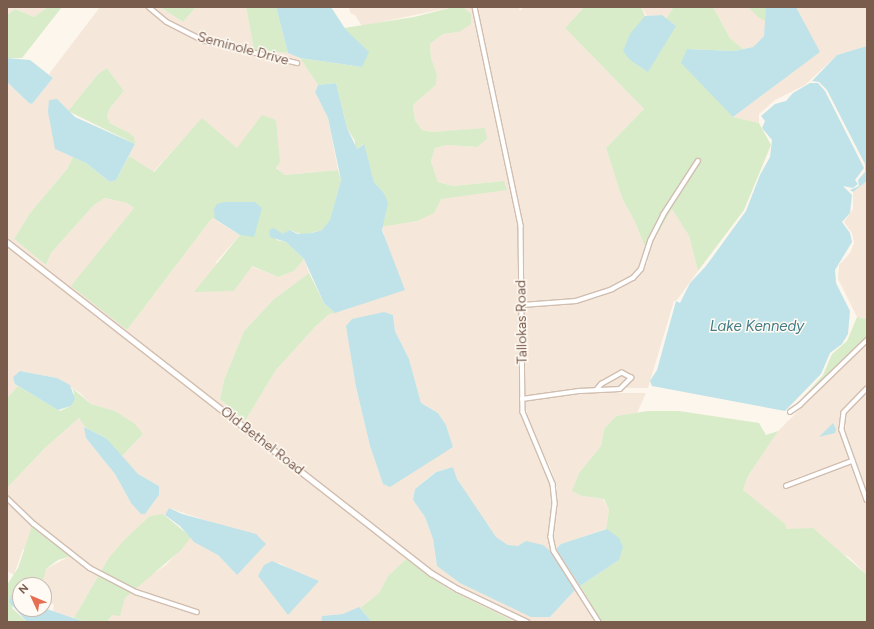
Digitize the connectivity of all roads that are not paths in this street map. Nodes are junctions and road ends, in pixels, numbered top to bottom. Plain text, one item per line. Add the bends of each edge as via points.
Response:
1 (149, 7) edge
2 (475, 7) edge
3 (297, 63) dead end
4 (698, 161) dead end
5 (7, 242) edge
6 (522, 304) junction
7 (867, 340) edge
8 (867, 389) edge
9 (597, 390) junction
10 (522, 399) junction
11 (790, 412) dead end
12 (852, 461) junction
13 (786, 486) dead end
14 (7, 498) edge
15 (867, 500) edge
16 (197, 612) dead end
17 (527, 622) edge
18 (599, 622) edge

1 - 3 street, Seminole Drive via 167,22 202,40
2 - 6 street, Tallokas Road via 519,212
4 - 6 street via 663,215 650,240 641,269 633,278 612,289 576,301
5 - 17 street, Old Bethel Road via 431,573
6 - 10 street, Tallokas Road
7 - 11 street
8 - 12 street via 844,413 843,436
9 - 9 street via 602,384 622,374 631,378 620,389
9 - 10 street
10 - 18 street, Tallokas Road via 526,422 549,470 554,489 551,537 554,551
12 - 13 street
12 - 15 street
14 - 16 street via 34,524 90,568 136,592

